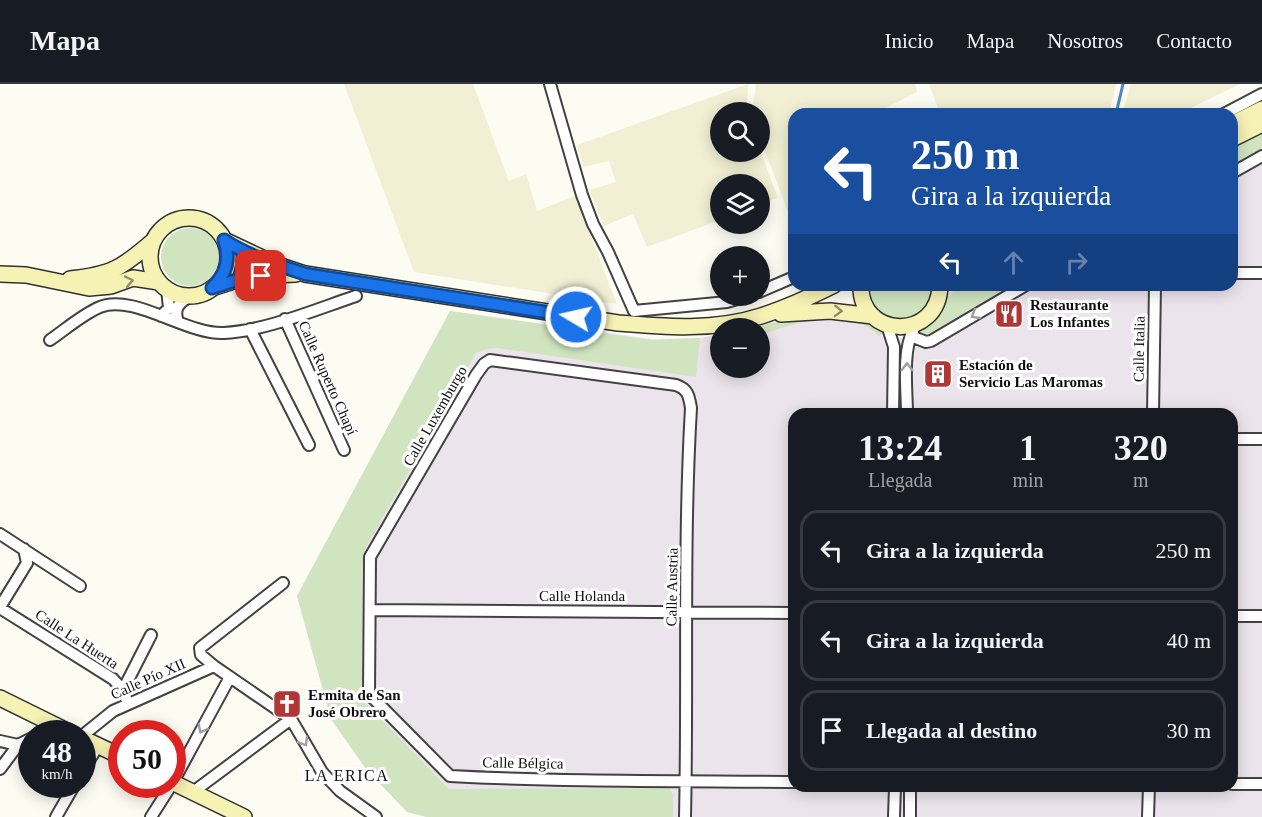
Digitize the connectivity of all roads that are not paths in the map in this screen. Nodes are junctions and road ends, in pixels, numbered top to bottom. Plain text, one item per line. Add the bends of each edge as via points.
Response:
1 (550, 84) edge
2 (1262, 94) edge
3 (1235, 108) edge
4 (1262, 109) edge
5 (1238, 121) edge
6 (1262, 124) edge
7 (1238, 136) edge
8 (1262, 156) edge
9 (1238, 170) edge
10 (224, 240) junction
11 (153, 242) junction
12 (1238, 273) edge
13 (1262, 273) edge
14 (0, 274) edge
15 (305, 274) junction
16 (788, 280) edge
17 (58, 281) junction
18 (163, 286) junction
19 (770, 287) edge
20 (212, 288) junction
21 (821, 291) edge
22 (862, 291) edge
23 (941, 291) edge
24 (1016, 291) edge
25 (1155, 291) edge
26 (190, 296) junction
27 (356, 296) dead end
28 (710, 304) edge
29 (160, 316) junction
30 (760, 316) junction
31 (873, 316) junction
32 (285, 319) junction
33 (178, 322) junction
34 (887, 325) junction
35 (250, 329) junction
36 (915, 329) junction
37 (50, 340) dead end
38 (688, 393) joint
39 (893, 408) edge
40 (907, 408) edge
41 (1153, 408) edge
42 (1238, 439) edge
43 (1262, 439) edge
44 (309, 445) dead end
45 (344, 450) dead end
46 (0, 534) edge
47 (24, 549) junction
48 (283, 583) dead end
49 (80, 586) dead end
50 (0, 608) edge
51 (370, 610) junction
52 (686, 612) junction
53 (788, 613) edge
54 (1238, 616) edge
55 (1262, 616) edge
56 (150, 635) dead end
57 (214, 666) junction
58 (230, 677) junction
59 (123, 690) junction
60 (0, 698) edge
61 (128, 704) junction
62 (291, 719) junction
63 (45, 720) edge
64 (96, 725) edge
65 (0, 741) edge
66 (18, 745) joint
67 (98, 746) joint
68 (96, 749) edge
69 (108, 751) edge
70 (186, 759) edge
71 (0, 769) edge
72 (686, 781) junction
73 (788, 782) edge
74 (1238, 784) edge
75 (1262, 784) edge
76 (186, 789) edge
77 (193, 792) junction
78 (895, 792) edge
79 (910, 792) edge
80 (1149, 792) edge
81 (67, 798) edge
82 (163, 798) edge
83 (232, 815) edge
84 (369, 815) edge
85 (56, 817) edge
86 (151, 817) edge
87 (685, 817) edge
88 (894, 817) edge
89 (910, 817) edge
90 (1148, 817) edge

1 - 28 street via 582,195 633,311
2 - 3 street
4 - 5 main road
6 - 7 main road
8 - 9 street
10 - 11 main road via 214,227 189,218 167,224
10 - 15 main road
10 - 20 main road via 226,266
11 - 17 main road via 109,272
11 - 18 main road via 151,267
12 - 13 street
14 - 17 main road
15 - 20 main road via 249,276
15 - 30 main road via 618,323 692,327
16 - 19 street
17 -> 18 main road via 89,288 133,278
18 - 26 main road
18 - 29 street via 168,308
20 - 26 main road
21 - 30 main road
22 - 31 main road
23 - 36 main road via 933,311
24 -> 36 street via 931,341 926,342
25 - 41 street, Calle Italia
26 - 33 street via 176,307
27 - 32 street
29 - 33 street
29 - 37 street via 111,304 98,308
30 -> 31 main road via 830,311
31 - 34 main road
32 - 35 street
32 - 45 street, Calle Ruperto Chapí
33 - 35 street via 212,332
34 - 36 main road
34 - 39 street via 894,347
35 - 44 street
40 -> 36 street via 907,355
38 - 51 street, Calle Luxemburgo via 676,385 527,364 490,360 484,364 370,558
38 - 52 street, Calle Austria via 691,408
42 - 43 street
46 - 47 street
47 - 49 street
47 - 50 street via 27,563
48 - 57 street via 200,648 201,655
50 - 59 street, Calle La Huerta via 113,679
51 - 52 street, Calle Holanda
51 - 72 street, Calle Bélgica via 369,694 450,776
52 - 53 street, Calle Holanda
52 - 72 street, Calle Austria
54 - 55 street
56 - 59 street
57 - 58 street
57 - 61 street, Calle Pío XII
58 - 62 street
58 -> 70 street
59 - 61 street, Calle La Huerta
60 - 63 main road
61 - 64 street, Calle Pío XII
62 - 77 street
62 -> 84 street via 322,772
65 - 66 street
66 - 71 street
67 - 68 street
67 - 69 main road
72 - 73 street, Calle Bélgica
72 - 87 street, Calle Austria
74 - 75 street
76 - 77 main road
77 - 83 main road
78 - 88 street
79 - 89 street
80 - 90 street
81 - 85 street
82 - 86 street

